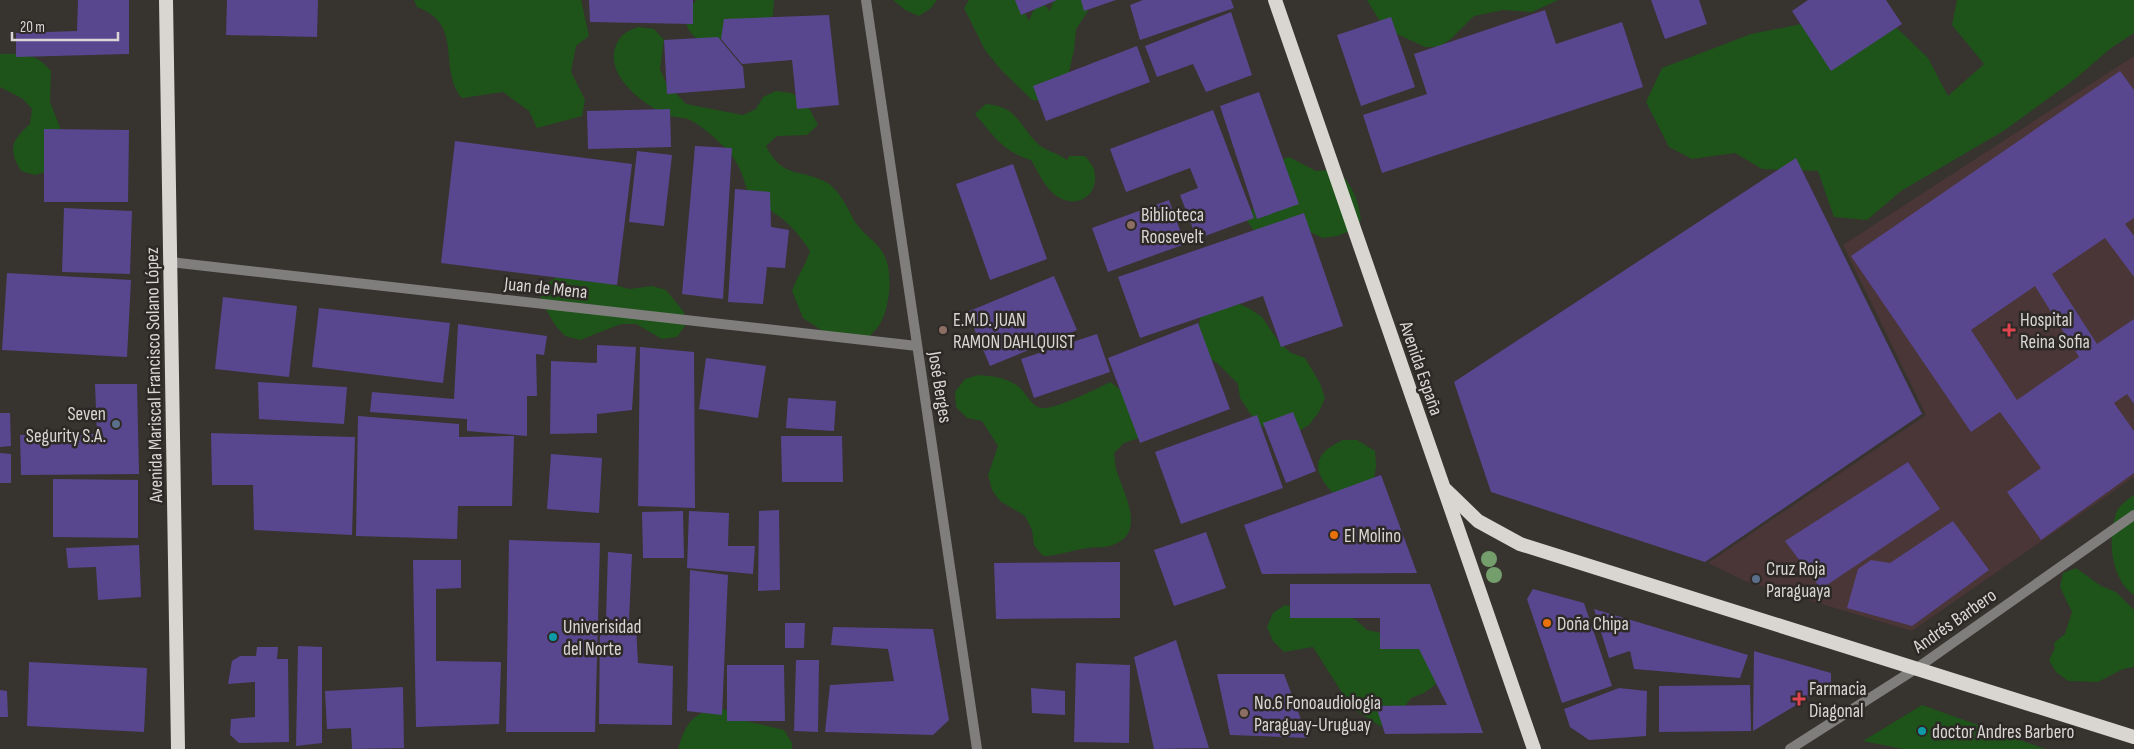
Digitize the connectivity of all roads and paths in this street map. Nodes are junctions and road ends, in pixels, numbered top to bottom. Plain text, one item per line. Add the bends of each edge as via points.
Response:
1 (166, 0) edge
2 (866, 0) edge
3 (1275, 0) edge
4 (170, 262) junction
5 (917, 346) junction
6 (1444, 487) junction
7 (2134, 515) edge
8 (1917, 668) junction
9 (2134, 737) edge
10 (178, 749) edge
11 (977, 749) edge
12 (1534, 749) edge
13 (1790, 749) edge

1 - 4 highway, Avenida Mariscal Francisco Solano López
2 - 5 street, José Berges
3 - 6 highway, Avenida España
4 - 5 street, Juan de Mena
4 - 10 highway, Avenida Mariscal Francisco Solano López
5 - 11 street, José Berges
6 - 8 highway via 1478,521 1520,544
6 - 12 highway, Avenida España
7 - 8 street, Andrés Barbero
8 - 9 highway
8 - 13 street, Andrés Barbero

